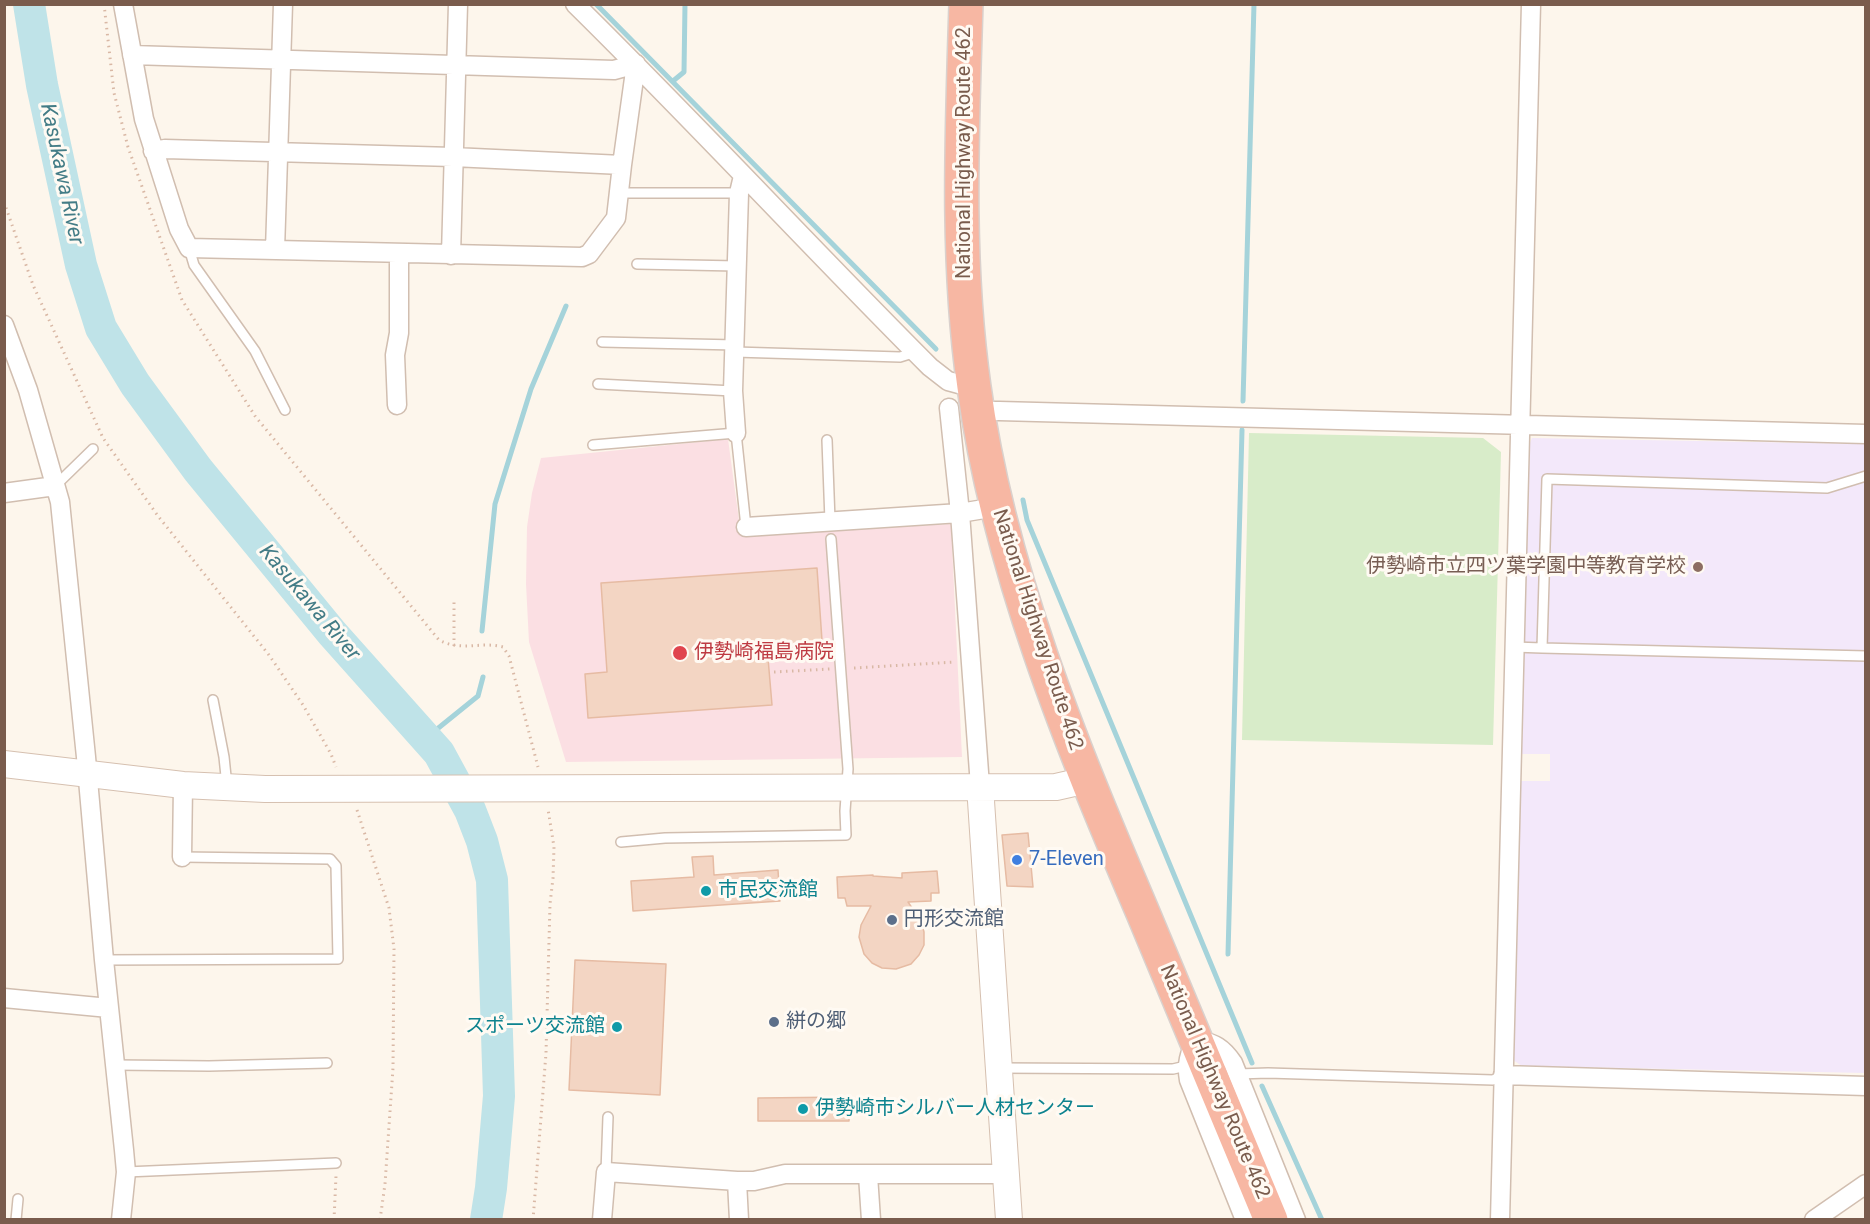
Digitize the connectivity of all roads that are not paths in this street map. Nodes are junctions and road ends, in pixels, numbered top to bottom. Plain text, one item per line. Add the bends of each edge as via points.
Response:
1 (123, 4) edge
2 (283, 4) edge
3 (458, 4) edge
4 (575, 4) edge
5 (966, 4) edge
6 (1531, 4) edge
7 (132, 55) junction
8 (281, 59) junction
9 (636, 64) junction
10 (456, 65) junction
11 (153, 151) junction
12 (278, 153) junction
13 (453, 157) junction
14 (622, 165) junction
15 (741, 185) junction
16 (620, 193) junction
17 (189, 248) junction
18 (275, 250) junction
19 (399, 253) junction
20 (451, 255) junction
21 (637, 264) dead end
22 (738, 266) junction
23 (4, 325) edge
24 (602, 342) dead end
25 (735, 349) junction
26 (915, 352) junction
27 (598, 384) dead end
28 (733, 391) junction
29 (967, 402) junction
30 (397, 405) dead end
31 (285, 410) dead end
32 (1519, 424) junction
33 (736, 433) junction
34 (1866, 434) edge
35 (827, 440) dead end
36 (593, 445) dead end
37 (93, 449) dead end
38 (1866, 476) edge
39 (55, 486) junction
40 (4, 493) edge
41 (996, 507) junction
42 (960, 513) junction
43 (746, 527) joint
44 (831, 530) junction
45 (1514, 646) junction
46 (1542, 648) junction
47 (1866, 656) edge
48 (213, 700) dead end
49 (4, 764) edge
50 (87, 774) junction
51 (1087, 780) junction
52 (183, 785) junction
53 (980, 786) junction
54 (847, 787) junction
55 (227, 788) junction
56 (621, 842) dead end
57 (182, 857) joint
58 (104, 960) junction
59 (4, 998) edge
60 (109, 1008) junction
61 (1192, 1053) junction
62 (327, 1063) dead end
63 (115, 1065) junction
64 (998, 1068) junction
65 (1238, 1074) junction
66 (1503, 1075) junction
67 (1866, 1086) edge
68 (608, 1117) dead end
69 (336, 1163) road end
70 (126, 1172) junction
71 (606, 1172) junction
72 (1004, 1174) junction
73 (868, 1175) junction
74 (737, 1181) junction
75 (1866, 1184) edge
76 (18, 1199) dead end
77 (16, 1220) edge
78 (122, 1220) edge
79 (602, 1220) edge
80 (739, 1220) edge
81 (871, 1220) edge
82 (1008, 1220) edge
83 (1245, 1220) edge
84 (1271, 1220) edge
85 (1296, 1220) edge
86 (1500, 1220) edge
87 (1814, 1220) edge

1 - 7 street
2 - 8 street
3 - 10 street
4 - 9 street
5 - 29 highway, National Highway Route 462 via 962,249
6 - 32 street
7 - 8 street
7 - 11 street
8 - 10 street
8 - 12 street
9 - 10 street via 614,70
9 - 14 street
9 - 15 street
10 - 13 street
11 - 12 street
11 - 17 street
12 - 13 street
12 - 18 street
13 - 14 street
13 - 20 street
14 - 16 street
15 - 16 lane
15 - 22 street
15 - 26 street
16 - 20 street via 616,218 589,254 582,257
17 - 18 street
17 - 31 lane via 194,265 255,351
18 - 19 street
19 - 20 street
19 - 30 street
21 - 22 lane
22 - 25 street
23 - 39 street via 28,390
24 - 25 lane
25 - 26 lane via 900,357
25 - 28 street
26 - 29 street via 942,378 957,384
27 - 28 lane
28 - 33 street
29 - 32 street via 999,411
29 - 41 highway, National Highway Route 462
29 - 42 street
32 - 34 street
32 - 45 street
33 - 36 lane
33 - 43 lane
35 - 44 lane
37 - 39 lane
38 - 46 lane via 1827,488 1547,479
39 - 40 street
39 - 50 street via 60,502
41 - 42 street
41 - 51 highway, National Highway Route 462 via 1024,604
42 - 44 street
42 - 53 street
43 - 44 street
44 - 54 lane
45 - 46 lane
45 - 66 street
46 - 47 lane
48 - 55 lane
49 - 50 street
50 - 52 street
50 - 58 street
51 - 53 street via 1056,786
51 - 61 highway, National Highway Route 462
52 - 55 street
52 - 57 street
53 - 54 street
53 - 64 street
54 - 55 street via 541,796 348,788
54 - 56 lane via 846,835
57 - 58 lane via 330,859 336,866 338,959
58 - 60 street
59 - 60 street
60 - 63 street
61 - 64 lane via 1173,1069
61 - 65 street via 1213,1044 1233,1063
61 - 83 street via 1189,1080
61 - 84 highway, National Highway Route 462
62 - 63 lane
63 - 70 street
64 - 72 street
65 - 66 lane via 1493,1080
65 - 85 street
66 - 67 street
66 - 86 street
68 - 71 lane
69 - 70 lane
70 - 78 street
71 - 74 street
71 - 79 street
72 - 73 street
72 - 82 street
73 - 74 street via 785,1174
73 - 81 street
74 - 80 street
75 - 87 street
76 - 77 lane

